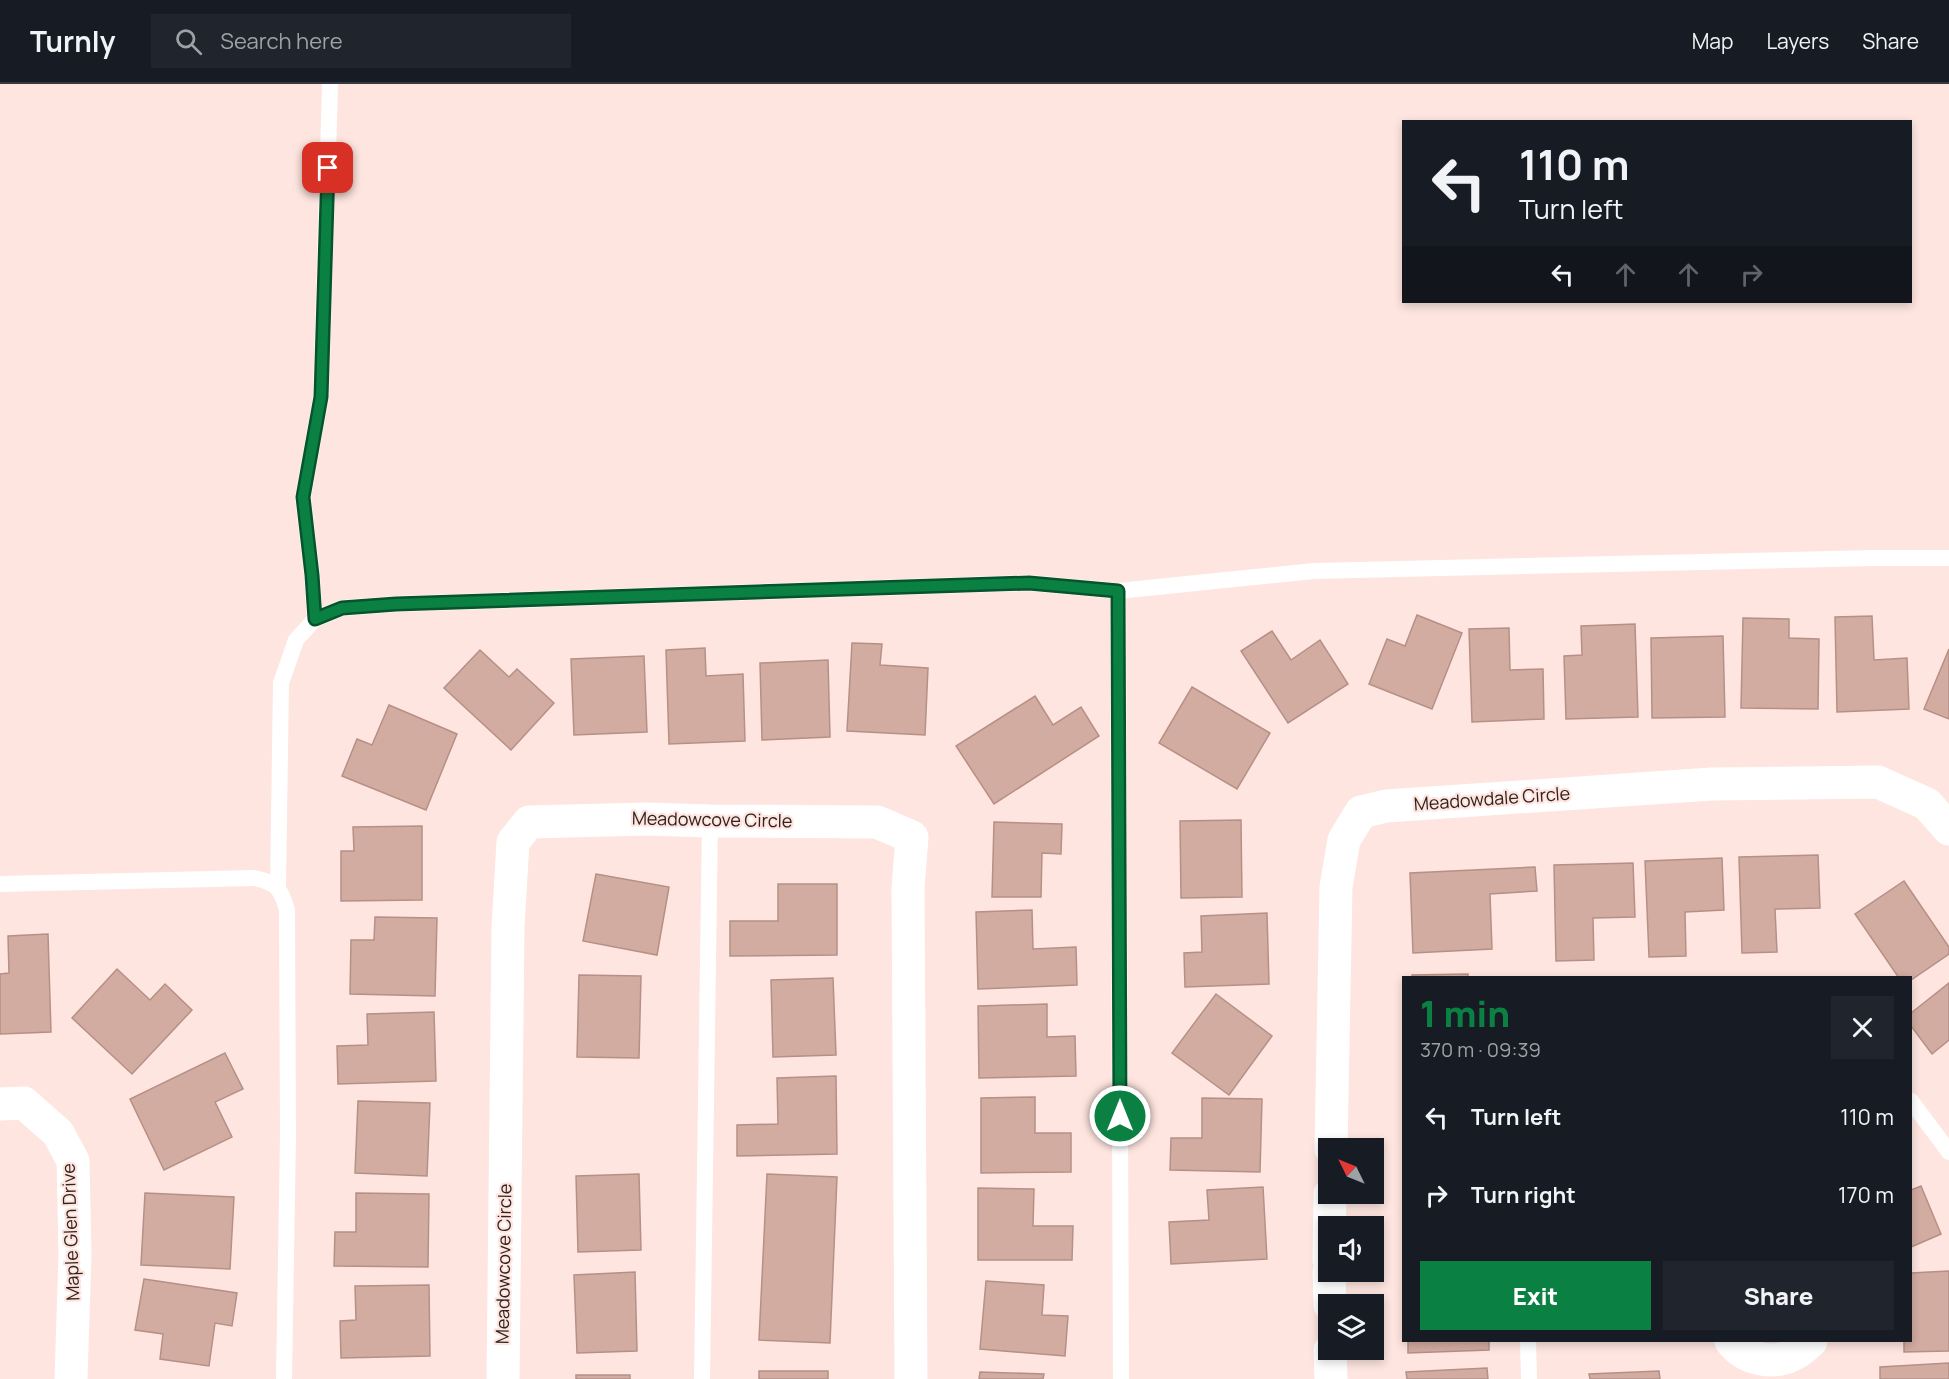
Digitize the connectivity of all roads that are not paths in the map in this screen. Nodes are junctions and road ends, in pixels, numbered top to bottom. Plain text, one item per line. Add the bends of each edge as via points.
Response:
1 (330, 84) edge
2 (1949, 558) edge
3 (1118, 591) junction
4 (315, 619) junction
5 (710, 821) junction
6 (1949, 829) edge
7 (0, 884) edge
8 (278, 887) junction
9 (1912, 1102) edge
10 (12, 1104) edge
11 (1330, 1138) edge
12 (1949, 1152) edge
13 (1528, 1342) edge
14 (1732, 1342) edge
15 (1810, 1342) edge
16 (1330, 1360) edge
17 (1775, 1370) edge
18 (71, 1379) edge
19 (284, 1379) edge
20 (503, 1379) edge
21 (702, 1379) edge
22 (911, 1379) edge
23 (1121, 1379) edge
24 (1331, 1379) edge
25 (1528, 1379) edge

1 - 4 lane via 321,397 303,497
2 - 3 lane via 1314,571
3 - 4 lane via 1029,583 442,602 342,608
3 - 23 lane
4 - 8 lane via 296,640 281,683
5 - 20 street, Meadowcove Circle via 529,822 513,842 508,927
5 - 21 lane
5 - 22 street, Meadowcove Circle via 877,822 912,837 908,888
6 - 11 street, Meadowdale Circle via 1926,804 1878,782 1712,784 1386,806 1361,812 1344,840 1336,887
7 - 8 lane via 254,878
8 - 19 lane via 287,910
9 - 12 lane
10 - 18 street, Maple Glen Drive via 58,1133 73,1161
13 - 25 lane
14 - 17 street
15 - 17 street
16 - 24 street

